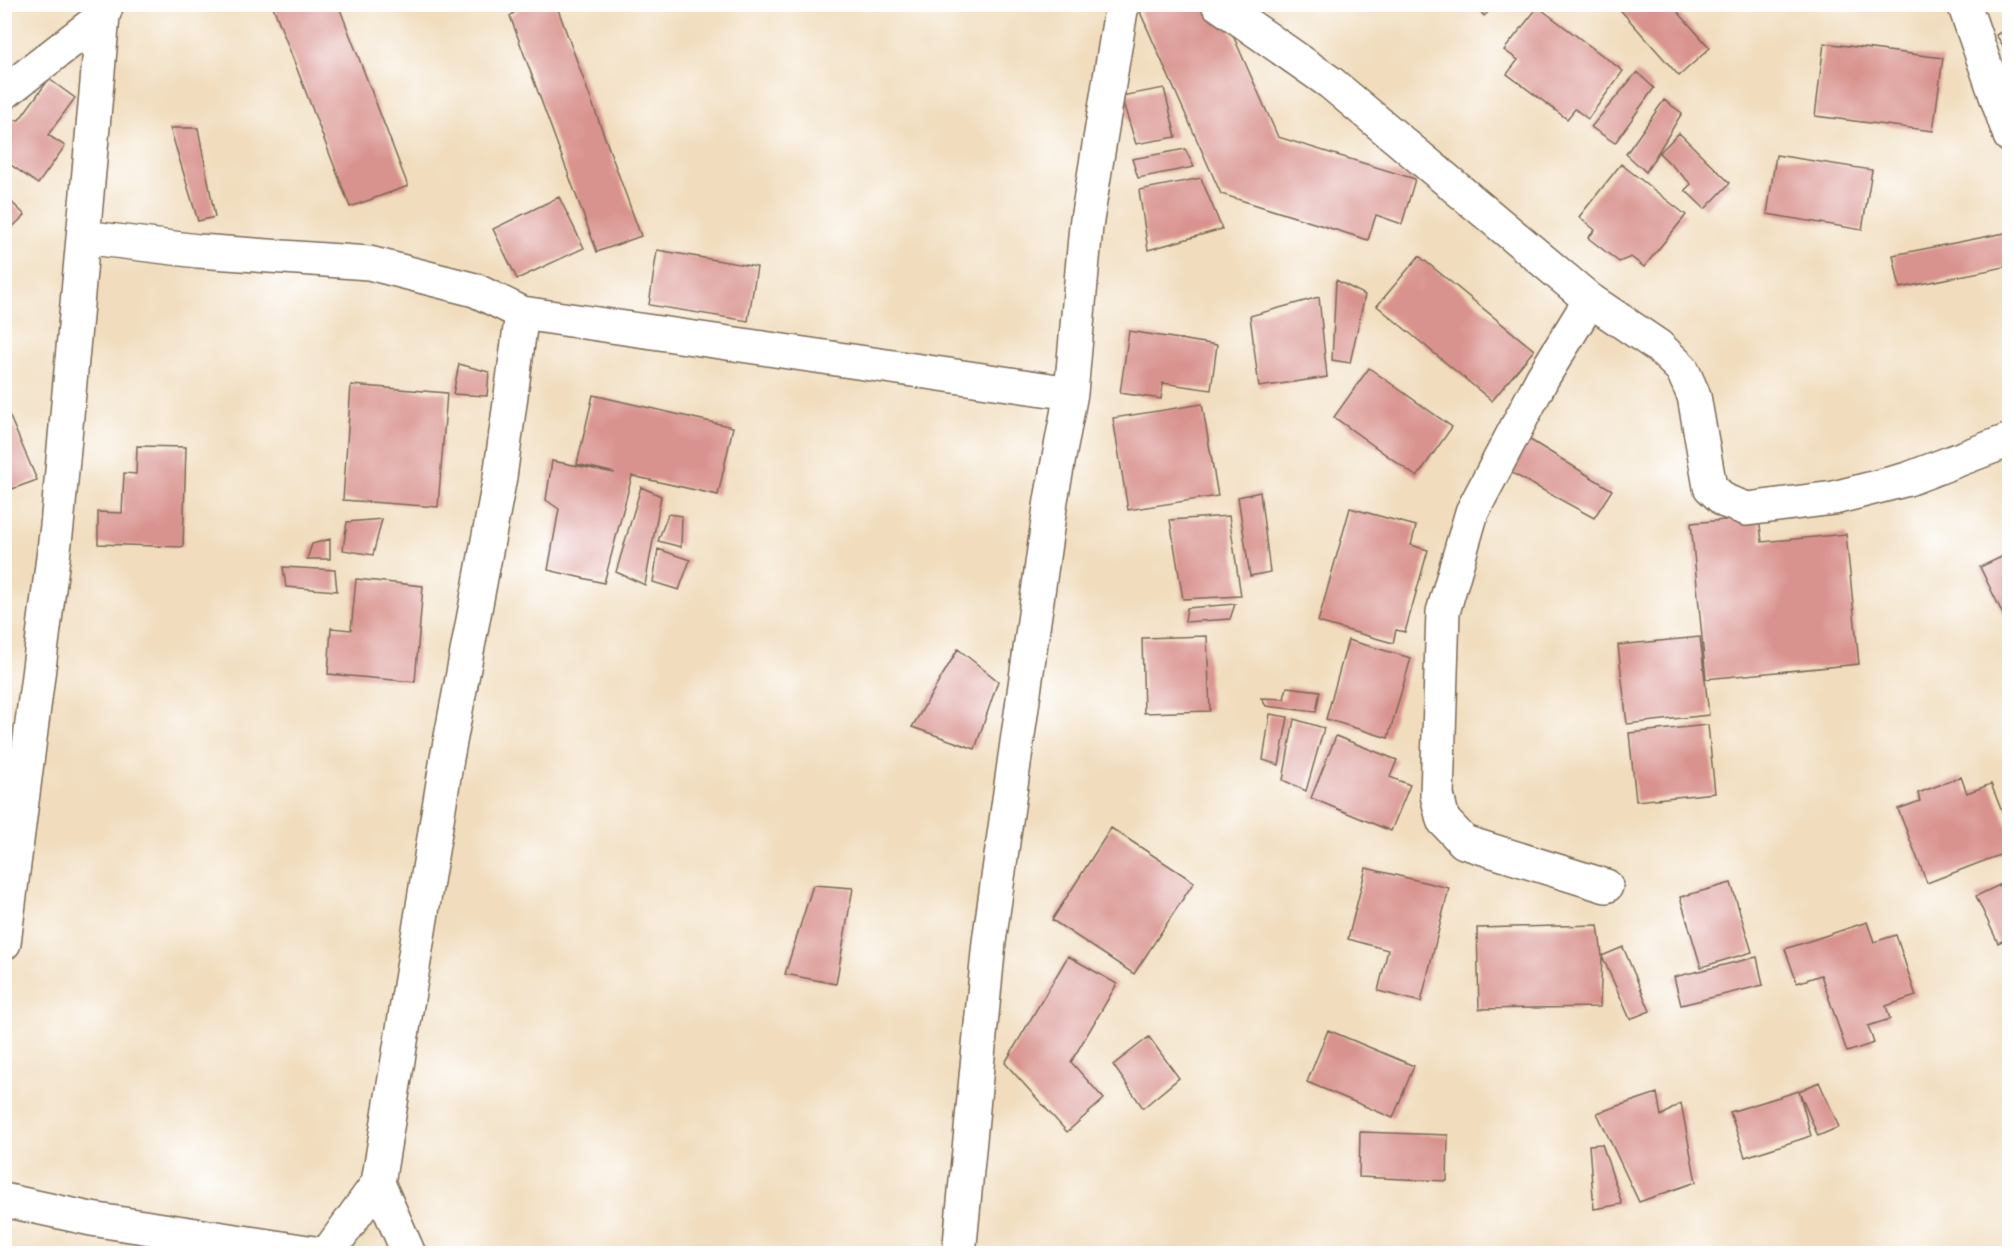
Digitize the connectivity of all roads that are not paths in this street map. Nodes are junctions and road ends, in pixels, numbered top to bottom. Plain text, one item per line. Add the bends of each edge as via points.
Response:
1 (1122, 4) edge
2 (1218, 4) edge
3 (1964, 4) edge
4 (105, 10) edge
5 (4, 93) edge
6 (2010, 136) edge
7 (83, 237) junction
8 (1590, 300) junction
9 (522, 313) junction
10 (1071, 393) junction
11 (2010, 440) edge
12 (1606, 886) dead end
13 (4, 943) edge
14 (378, 1183) junction
15 (4, 1200) edge
16 (321, 1254) edge
17 (327, 1254) edge
18 (409, 1254) edge
19 (959, 1254) edge

1 - 10 street via 1086,226
2 - 8 street via 1330,83
3 - 6 street
4 - 5 street
4 - 7 street
7 - 9 street via 198,251 369,263 475,290
7 - 13 street via 57,526
8 - 11 street via 1658,346 1682,369 1694,396 1710,487 1725,501 1747,509 1834,498 1908,479
8 - 12 street via 1543,377 1472,512 1443,612 1437,795 1443,820 1464,842
9 - 10 street
9 - 14 street via 500,477 447,758
10 - 19 street via 1051,500 989,942
14 - 17 street
14 - 18 street
15 - 16 street via 91,1220

